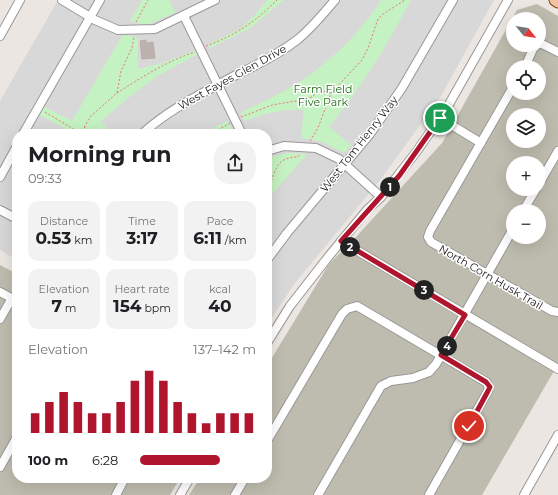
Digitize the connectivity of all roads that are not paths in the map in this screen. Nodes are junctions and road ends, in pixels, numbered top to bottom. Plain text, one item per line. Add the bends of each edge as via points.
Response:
1 (20, 0) edge
2 (62, 0) edge
3 (100, 0) edge
4 (215, 0) edge
5 (335, 0) edge
6 (452, 0) edge
7 (508, 0) edge
8 (555, 0) edge
9 (558, 2) edge
10 (184, 16) junction
11 (90, 17) junction
12 (0, 36) edge
13 (546, 46) edge
14 (558, 52) edge
15 (218, 85) junction
16 (506, 100) edge
17 (440, 118) junction
18 (26, 129) edge
19 (148, 129) edge
20 (240, 129) edge
21 (482, 143) junction
22 (272, 150) edge
23 (558, 151) edge
24 (12, 155) edge
25 (345, 164) junction
26 (546, 172) edge
27 (0, 176) edge
28 (381, 197) junction
29 (0, 210) edge
30 (12, 216) edge
31 (341, 241) junction
32 (506, 242) edge
33 (272, 253) edge
34 (487, 275) junction
35 (0, 292) edge
36 (12, 299) edge
37 (12, 303) edge
38 (558, 312) edge
39 (465, 315) junction
40 (0, 319) edge
41 (272, 336) edge
42 (441, 355) junction
43 (558, 369) edge
44 (272, 432) edge
45 (558, 434) edge
46 (12, 446) edge
47 (0, 467) edge
48 (122, 483) edge
49 (187, 483) edge
50 (242, 483) edge
51 (116, 495) edge
52 (180, 495) edge
53 (235, 495) edge
54 (318, 495) edge
55 (429, 495) edge
56 (524, 495) edge

1 - 12 street
2 - 11 street
3 - 11 street
4 - 10 street
5 - 15 street, West Fayes Glen Drive via 297,40 270,58
6 - 25 street, West Tom Henry Way via 402,88
7 - 17 street
8 - 9 main road
10 - 11 street via 155,29 135,30 118,30
10 - 15 street
11 - 18 street
13 - 14 street
15 - 19 street, West Fayes Glen Drive via 158,120
15 - 20 street
16 - 21 street
17 - 21 street
17 - 28 street
21 - 34 street, North Corn Husk Trail via 428,237 431,242
22 - 25 street via 284,146 316,148
23 - 26 street
24 - 27 street
25 - 28 street
25 - 33 street, West Tom Henry Way
28 - 31 street
29 - 30 street
31 - 39 street
31 - 41 street via 290,306
32 - 34 street
34 - 38 street, North Corn Husk Trail
34 - 39 street
35 - 36 street
37 - 40 street
39 - 42 street
39 - 43 street
42 - 44 street via 362,308 352,307 342,314
42 - 54 street via 429,372 381,386
42 - 55 street via 490,387
45 - 56 street
46 - 47 street
48 - 51 street
49 - 52 street
50 - 53 street

